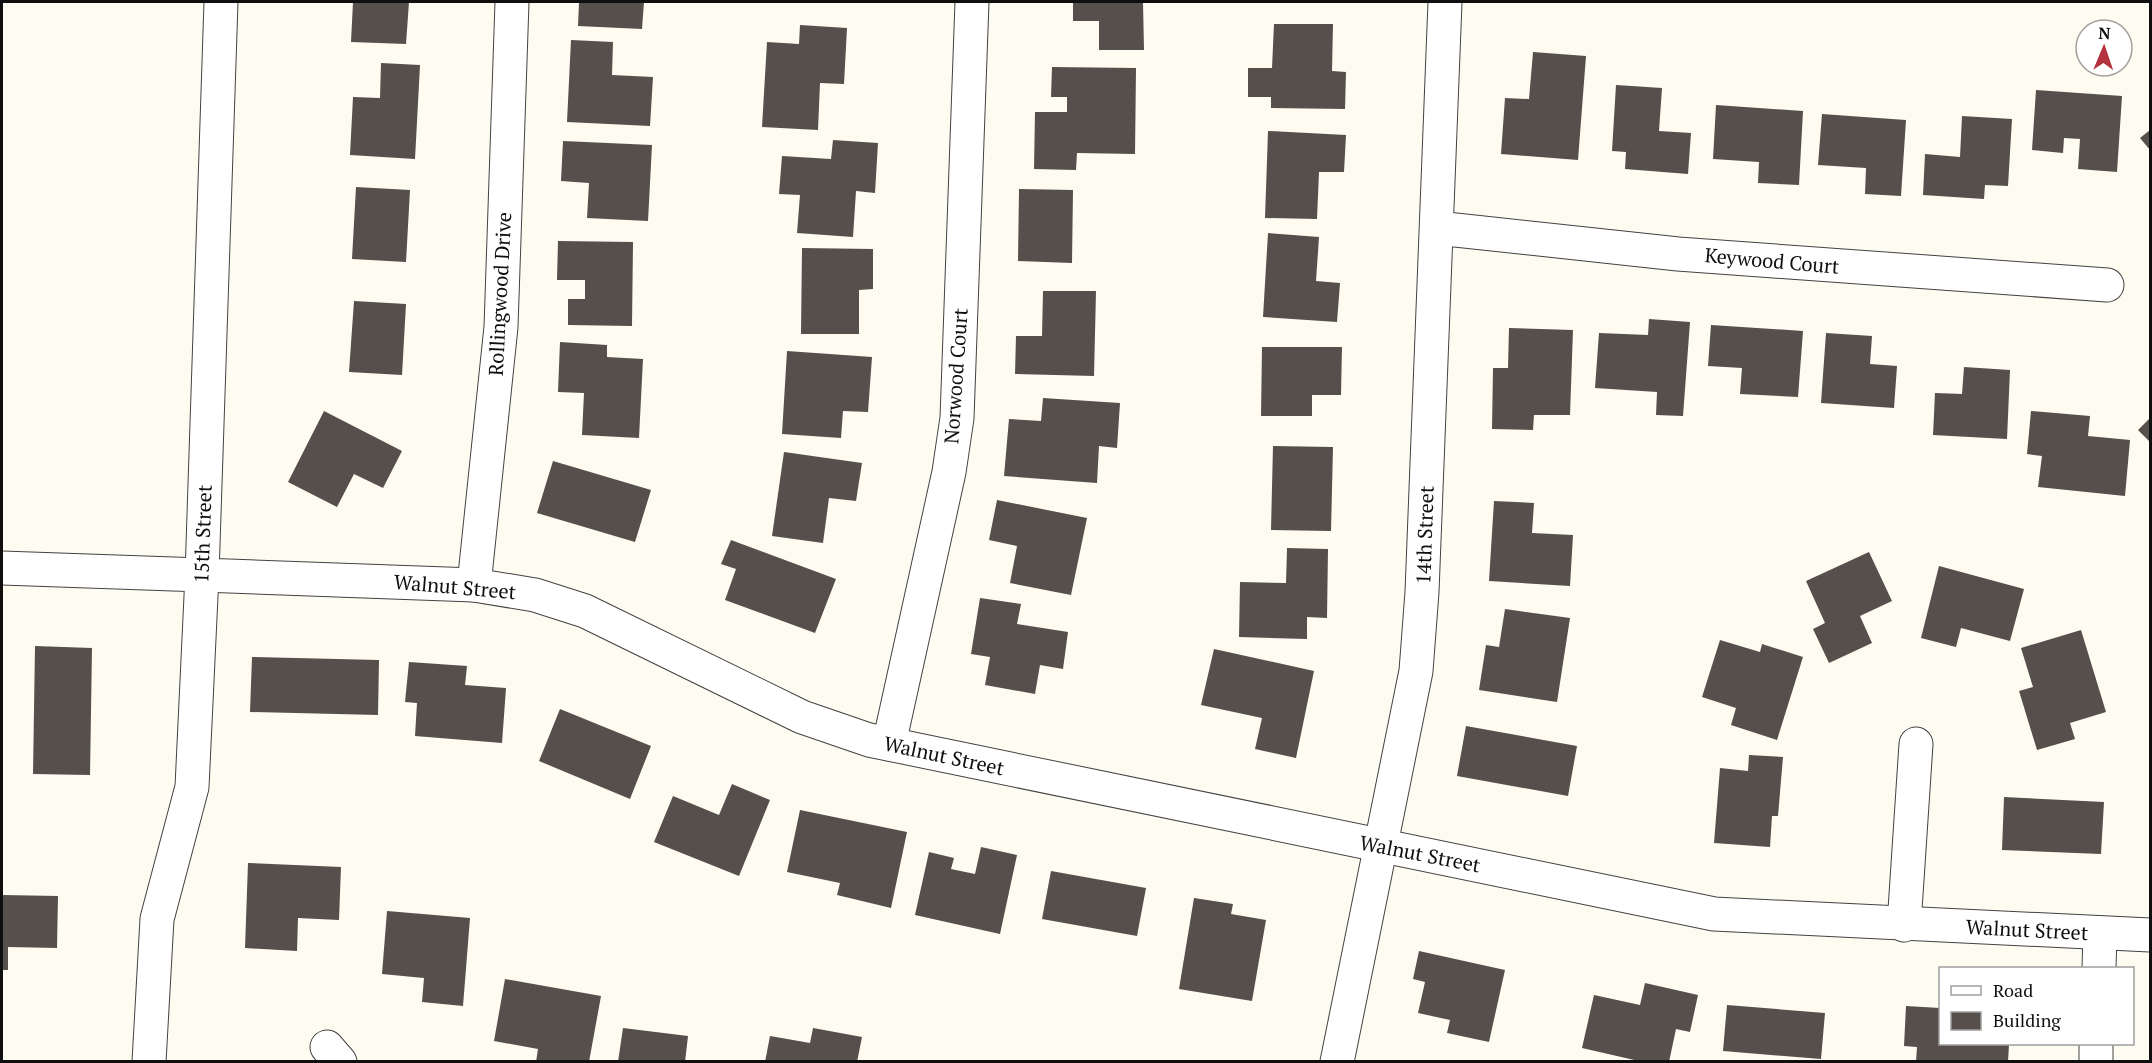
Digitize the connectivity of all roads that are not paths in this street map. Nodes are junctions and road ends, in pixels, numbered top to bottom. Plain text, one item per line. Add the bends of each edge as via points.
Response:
1 (221, 2) edge
2 (512, 2) edge
3 (972, 2) edge
4 (1444, 2) edge
5 (1437, 228) junction
6 (2107, 285) dead end
7 (2, 568) edge
8 (202, 575) junction
9 (474, 585) junction
10 (889, 744) junction
11 (1916, 744) dead end
12 (1381, 846) junction
13 (1904, 925) junction
14 (2100, 933) junction
15 (2151, 935) edge
16 (2099, 967) edge
17 (2096, 1045) edge
18 (149, 1062) edge
19 (1336, 1062) edge
20 (2096, 1062) edge

1 - 8 street, 15th Street
2 - 9 street, Rollingwood Drive via 501,327
3 - 10 street, Norwood Court via 957,418
4 - 5 street, 14th Street
5 - 6 street, Keywood Court via 1678,254
5 - 12 street, 14th Street via 1416,671
7 - 8 street, Walnut Street
8 - 9 street, Walnut Street
8 - 18 street, 15th Street via 192,787 158,919
9 - 10 street, Walnut Street via 535,595 585,611 802,717
10 - 12 street, Walnut Street
11 - 13 street
12 - 13 street, Walnut Street via 1714,914
12 - 19 street, 14th Street
13 - 14 street, Walnut Street
14 - 15 street, Walnut Street
14 - 16 street
17 - 20 street

